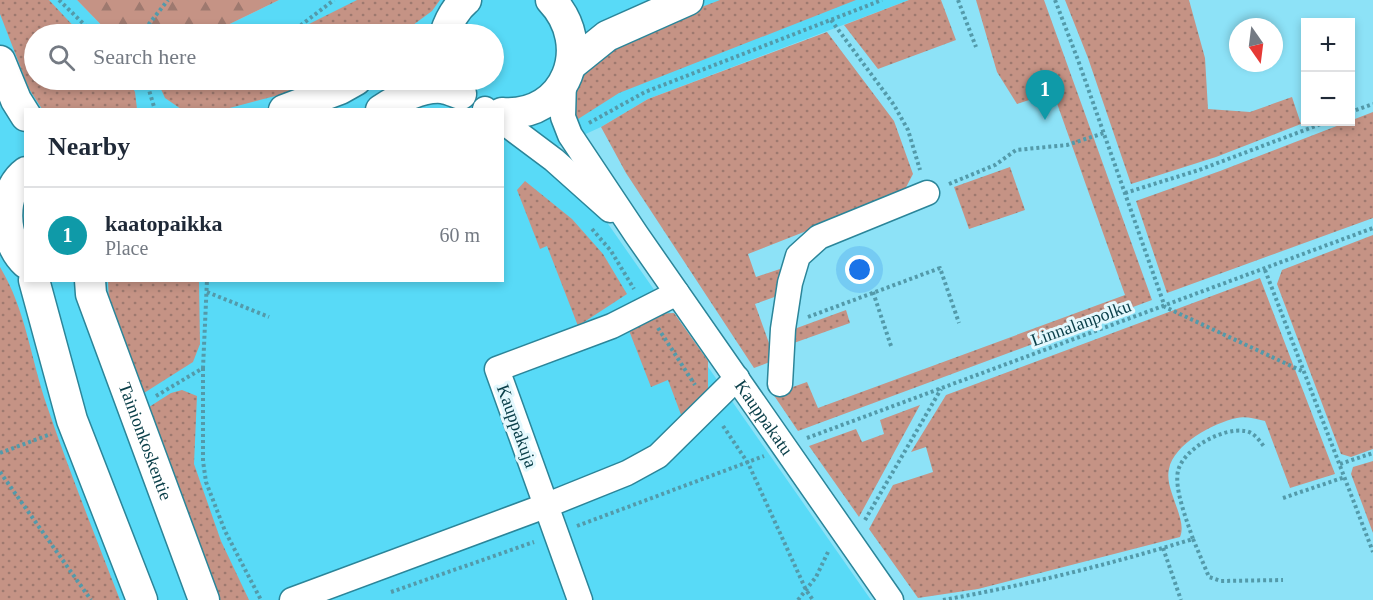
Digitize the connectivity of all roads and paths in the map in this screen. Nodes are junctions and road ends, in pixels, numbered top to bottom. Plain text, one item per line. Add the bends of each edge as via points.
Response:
1 (59, 0) edge
2 (168, 0) edge
3 (334, 0) edge
4 (551, 0) edge
5 (574, 0) edge
6 (585, 0) edge
7 (688, 0) edge
8 (882, 0) edge
9 (958, 0) edge
10 (1055, 0) edge
11 (831, 20) junction
12 (84, 24) edge
13 (149, 24) edge
14 (303, 24) edge
15 (976, 47) dead end
16 (0, 61) edge
17 (568, 73) junction
18 (148, 90) edge
19 (335, 90) edge
20 (430, 90) edge
21 (446, 90) edge
22 (474, 100) edge
23 (1373, 104) edge
24 (154, 108) edge
25 (289, 108) edge
26 (384, 108) edge
27 (1355, 110) edge
28 (24, 113) edge
29 (504, 113) edge
30 (504, 122) edge
31 (1315, 126) edge
32 (1104, 133) junction
33 (570, 135) junction
34 (0, 160) edge
35 (24, 173) edge
36 (927, 192) junction
37 (1125, 193) junction
38 (6, 202) junction
39 (588, 224) dead end
40 (1373, 228) edge
41 (636, 234) junction
42 (24, 261) edge
43 (1265, 270) junction
44 (35, 282) edge
45 (90, 282) edge
46 (207, 282) edge
47 (207, 292) junction
48 (873, 292) junction
49 (677, 293) junction
50 (1165, 307) junction
51 (646, 310) junction
52 (269, 317) dead end
53 (959, 323) dead end
54 (783, 329) junction
55 (891, 345) dead end
56 (203, 368) junction
57 (1304, 372) junction
58 (737, 378) junction
59 (780, 384) dead end
60 (941, 389) junction
61 (153, 398) dead end
62 (709, 405) junction
63 (52, 434) dead end
64 (791, 444) junction
65 (1265, 448) dead end
66 (0, 453) edge
67 (1373, 453) edge
68 (748, 463) junction
69 (1340, 464) junction
70 (0, 472) edge
71 (1345, 477) junction
72 (1283, 498) dead end
73 (545, 506) junction
74 (861, 525) dead end
75 (556, 534) junction
76 (1192, 539) junction
77 (1163, 548) junction
78 (1373, 552) edge
79 (130, 570) junction
80 (1282, 580) dead end
81 (806, 590) junction
82 (389, 592) dead end
83 (305, 598) edge
84 (91, 600) edge
85 (141, 600) edge
86 (151, 600) edge
87 (204, 600) edge
88 (261, 600) edge
89 (580, 600) edge
90 (798, 600) edge
91 (813, 600) edge
92 (891, 600) edge
93 (943, 600) edge
94 (1181, 600) edge

1 - 12 path
2 - 13 path
3 - 14 path
4 - 17 main road via 569,27 573,46
5 - 6 main road
7 - 17 main road via 607,36
8 - 11 path
9 - 15 path
10 - 32 path
11 - 33 path via 645,92
11 - 36 path via 908,130
16 - 28 main road
17 - 29 main road via 547,100 536,107
17 - 33 street, Kauppakatu via 563,117
18 - 24 path
19 - 25 main road
20 - 26 main road
21 - 22 main road
23 - 27 path
30 - 41 street, Kauppakatu via 554,160
31 - 37 path
32 - 36 path via 1067,145 1016,150 995,165
32 - 37 path
33 - 41 street, Kauppakatu
34 - 38 main road
35 - 38 main road via 9,188
36 - 54 street via 819,237 798,256
37 - 50 path
38 - 42 main road via 10,244
39 - 51 path via 611,251
40 - 43 path, Linnalanpolku
41 - 49 street, Kauppakatu
43 - 50 path, Linnalanpolku
43 - 57 path
44 - 79 main road via 72,420
45 - 87 main road, Tainionkoskentie via 91,294
46 - 47 path
47 - 52 path
47 - 56 path
48 - 53 path via 940,268
48 - 54 path
48 - 55 path
49 - 51 street, Kauppakuja
49 - 58 street, Kauppakatu
50 - 57 path
50 - 60 path, Linnalanpolku
51 - 62 path
51 - 73 street, Kauppakuja via 497,369
54 - 59 street
56 - 61 path
56 - 88 path via 206,482 225,531
57 - 69 path
58 - 62 street
58 - 64 street, Kauppakatu
60 - 64 path, Linnalanpolku
60 - 74 path
62 - 68 path
62 - 73 street via 658,456 627,473
63 - 66 path
64 - 68 path, Linnalanpolku
64 - 92 street, Kauppakatu
65 - 76 path via 1245,430 1228,432 1196,446 1184,458 1178,471 1179,489
67 - 69 path
68 - 75 path, Linnalanpolku
68 - 81 path
69 - 71 path
70 - 84 path
71 - 72 path
71 - 78 path
73 - 75 street, Kauppakuja
73 - 83 street
75 - 82 path, Linnalanpolku
75 - 89 street, Kauppakuja
76 - 77 path
76 - 80 path via 1209,577 1221,581
77 - 93 path
77 - 94 path
79 - 85 main road
79 - 86 street
81 - 90 path
81 - 91 path

